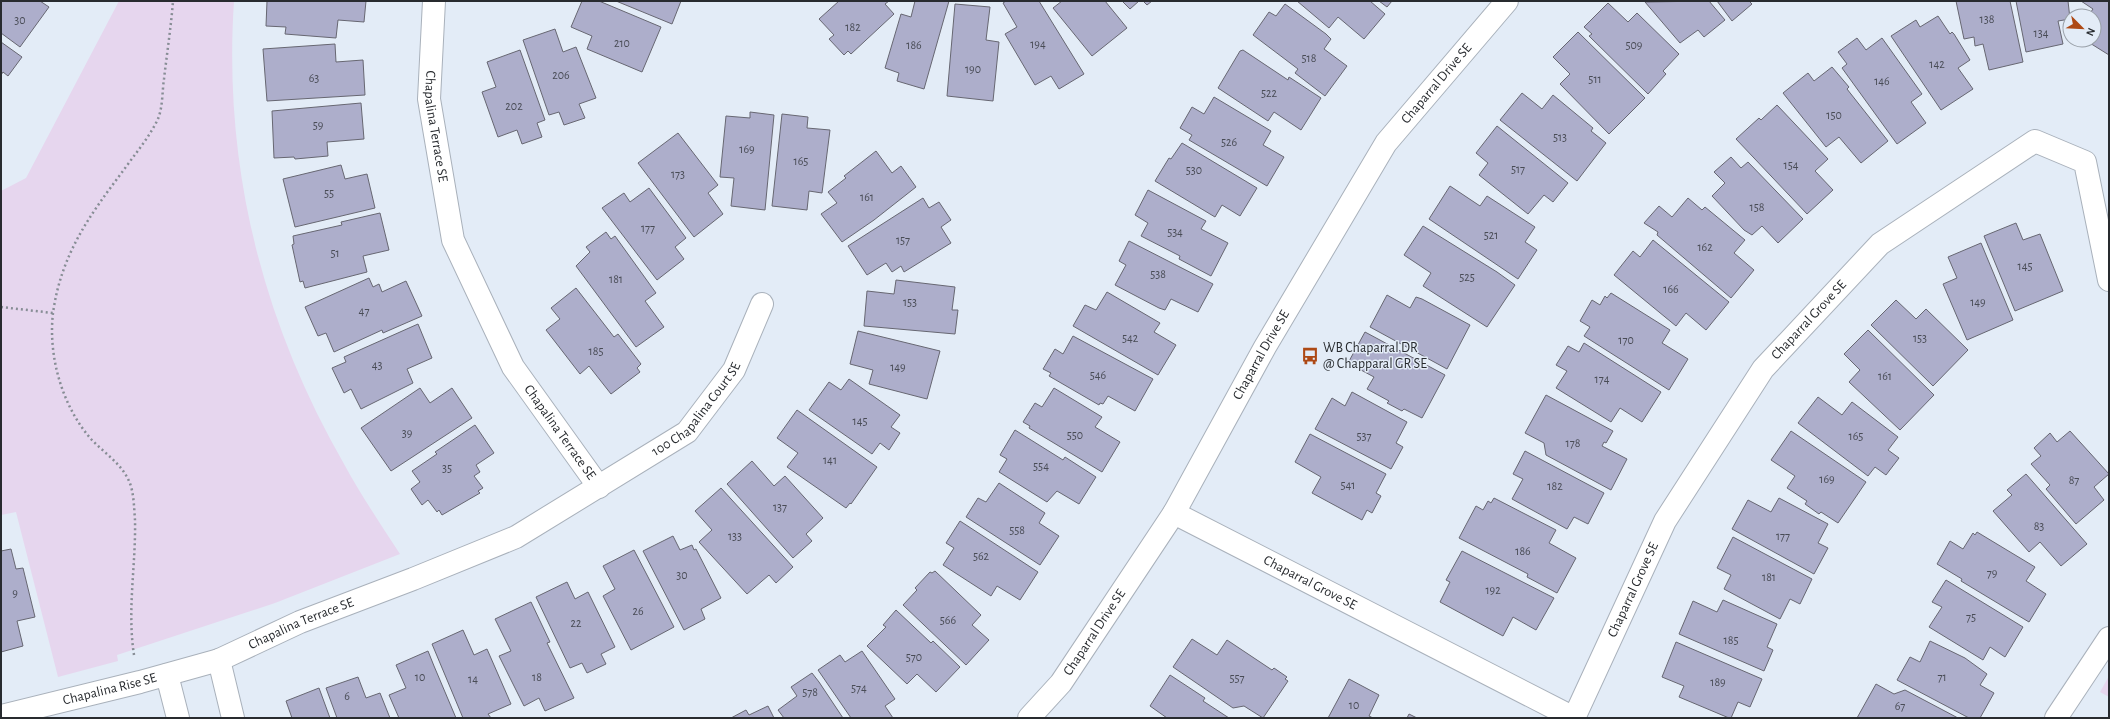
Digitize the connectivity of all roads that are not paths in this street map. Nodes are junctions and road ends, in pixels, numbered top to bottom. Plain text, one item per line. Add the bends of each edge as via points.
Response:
1 (434, 1) edge
2 (1507, 1) edge
3 (2109, 280) edge
4 (762, 304) dead end
5 (599, 487) junction
6 (1174, 513) junction
7 (2109, 638) edge
8 (219, 660) junction
9 (167, 675) junction
10 (1, 716) edge
11 (178, 718) edge
12 (233, 718) edge
13 (1030, 718) edge
14 (2056, 718) edge

1 - 5 street, Chapalina Terrace SE via 429,99 453,240 513,367
2 - 6 street, Chaparral Drive SE via 1386,143 1265,346
3 - 6 street, Chaparral Grove SE via 2085,162 2034,141 1880,244 1762,369 1665,521 1574,718
4 - 5 street, 100 Chapalina Court SE via 734,370 687,432
5 - 8 street, Chapalina Terrace SE via 516,537 300,622
6 - 13 street, Chaparral Drive SE via 1061,683
7 - 14 street
8 - 9 street, Chapalina Rise SE
8 - 12 street
9 - 10 street, Chapalina Rise SE
9 - 11 street

